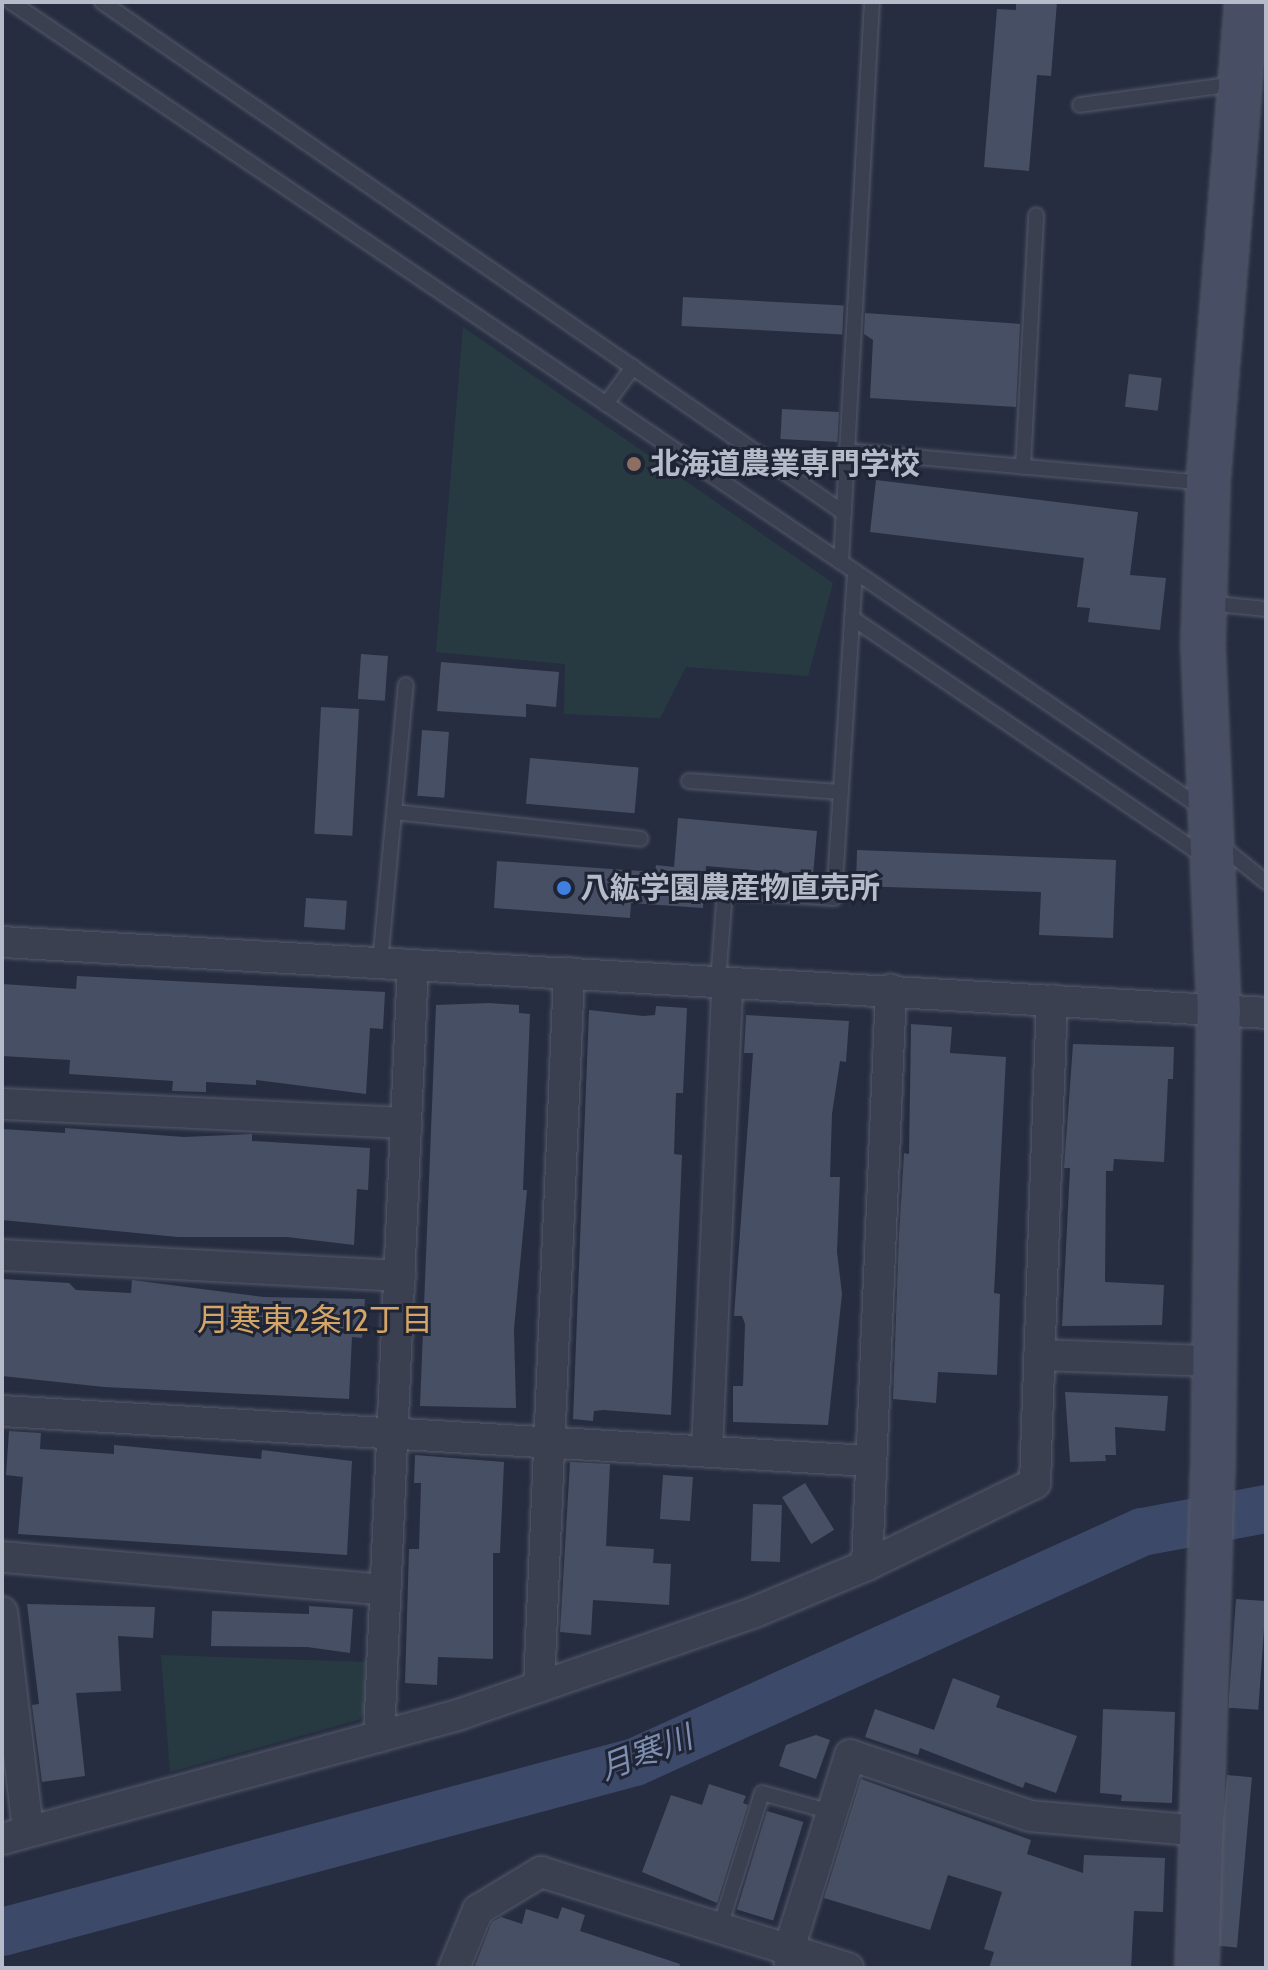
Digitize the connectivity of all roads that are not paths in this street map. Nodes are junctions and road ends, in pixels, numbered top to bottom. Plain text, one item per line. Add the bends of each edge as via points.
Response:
1 (11, 2) edge
2 (102, 2) edge
3 (872, 2) edge
4 (1247, 2) edge
5 (1240, 83) junction
6 (1080, 105) dead end
7 (1036, 215) dead end
8 (633, 367) junction
9 (606, 404) junction
10 (848, 451) junction
11 (1023, 467) junction
12 (1208, 483) junction
13 (844, 513) junction
14 (841, 562) junction
15 (855, 572) junction
16 (1204, 603) junction
17 (1266, 609) edge
18 (852, 618) junction
19 (406, 685) dead end
20 (689, 781) dead end
21 (840, 792) junction
22 (394, 812) junction
23 (641, 839) dead end
24 (1211, 839) junction
25 (1266, 882) edge
26 (2, 942) edge
27 (380, 963) junction
28 (413, 965) junction
29 (569, 973) junction
30 (723, 983) junction
31 (891, 990) junction
32 (1052, 1000) junction
33 (1219, 1011) junction
34 (1266, 1013) edge
35 (2, 1104) edge
36 (407, 1123) junction
37 (2, 1255) edge
38 (400, 1276) junction
39 (1039, 1355) junction
40 (1214, 1361) junction
41 (2, 1411) edge
42 (395, 1433) junction
43 (549, 1439) junction
44 (707, 1450) junction
45 (869, 1461) junction
46 (2, 1557) edge
47 (867, 1565) junction
48 (385, 1590) junction
49 (2, 1612) edge
50 (539, 1687) junction
51 (379, 1737) junction
52 (832, 1812) junction
53 (1202, 1831) junction
54 (15, 1835) edge
55 (720, 1927) junction
56 (789, 1959) edge
57 (454, 1968) edge
58 (848, 1968) edge
59 (1197, 1968) edge

1 - 9 lane
2 - 8 lane
3 - 10 lane
4 - 5 street
5 - 6 lane
5 - 12 street
7 - 11 lane
8 - 9 lane
8 - 13 lane
9 - 14 lane
10 - 11 lane
10 - 13 lane
11 - 12 lane
12 - 16 street
13 - 14 lane
14 - 15 lane
15 - 18 lane
15 - 24 lane
16 - 17 lane
16 - 24 street
18 - 21 lane
18 - 24 lane
19 - 22 lane
20 - 21 lane
21 - 30 lane via 834,898 725,891
22 - 23 lane
22 - 27 lane
24 - 25 lane
24 - 33 street
26 - 27 street
27 - 28 street
28 - 29 street
28 - 36 street
29 - 30 street
29 - 43 street
30 - 31 street
30 - 44 street
31 - 32 street
31 - 45 street
32 - 33 street
32 - 39 street
33 - 34 street
33 - 40 street
35 - 36 street
36 - 38 street
37 - 38 street
38 - 42 street
39 - 40 street
39 - 47 street via 1035,1483
40 - 53 street
41 - 42 street
42 - 43 street
42 - 48 street
43 - 44 street
43 - 50 street
44 - 45 street
45 - 47 street
46 - 48 street
47 - 50 street via 755,1612
48 - 51 street
49 - 54 street
50 - 51 street
51 - 54 street
52 - 53 street via 850,1755 1030,1816
52 - 55 lane via 762,1793
52 - 56 street
53 - 59 street
55 - 56 street
55 - 57 street via 541,1872 478,1910
56 - 58 street

